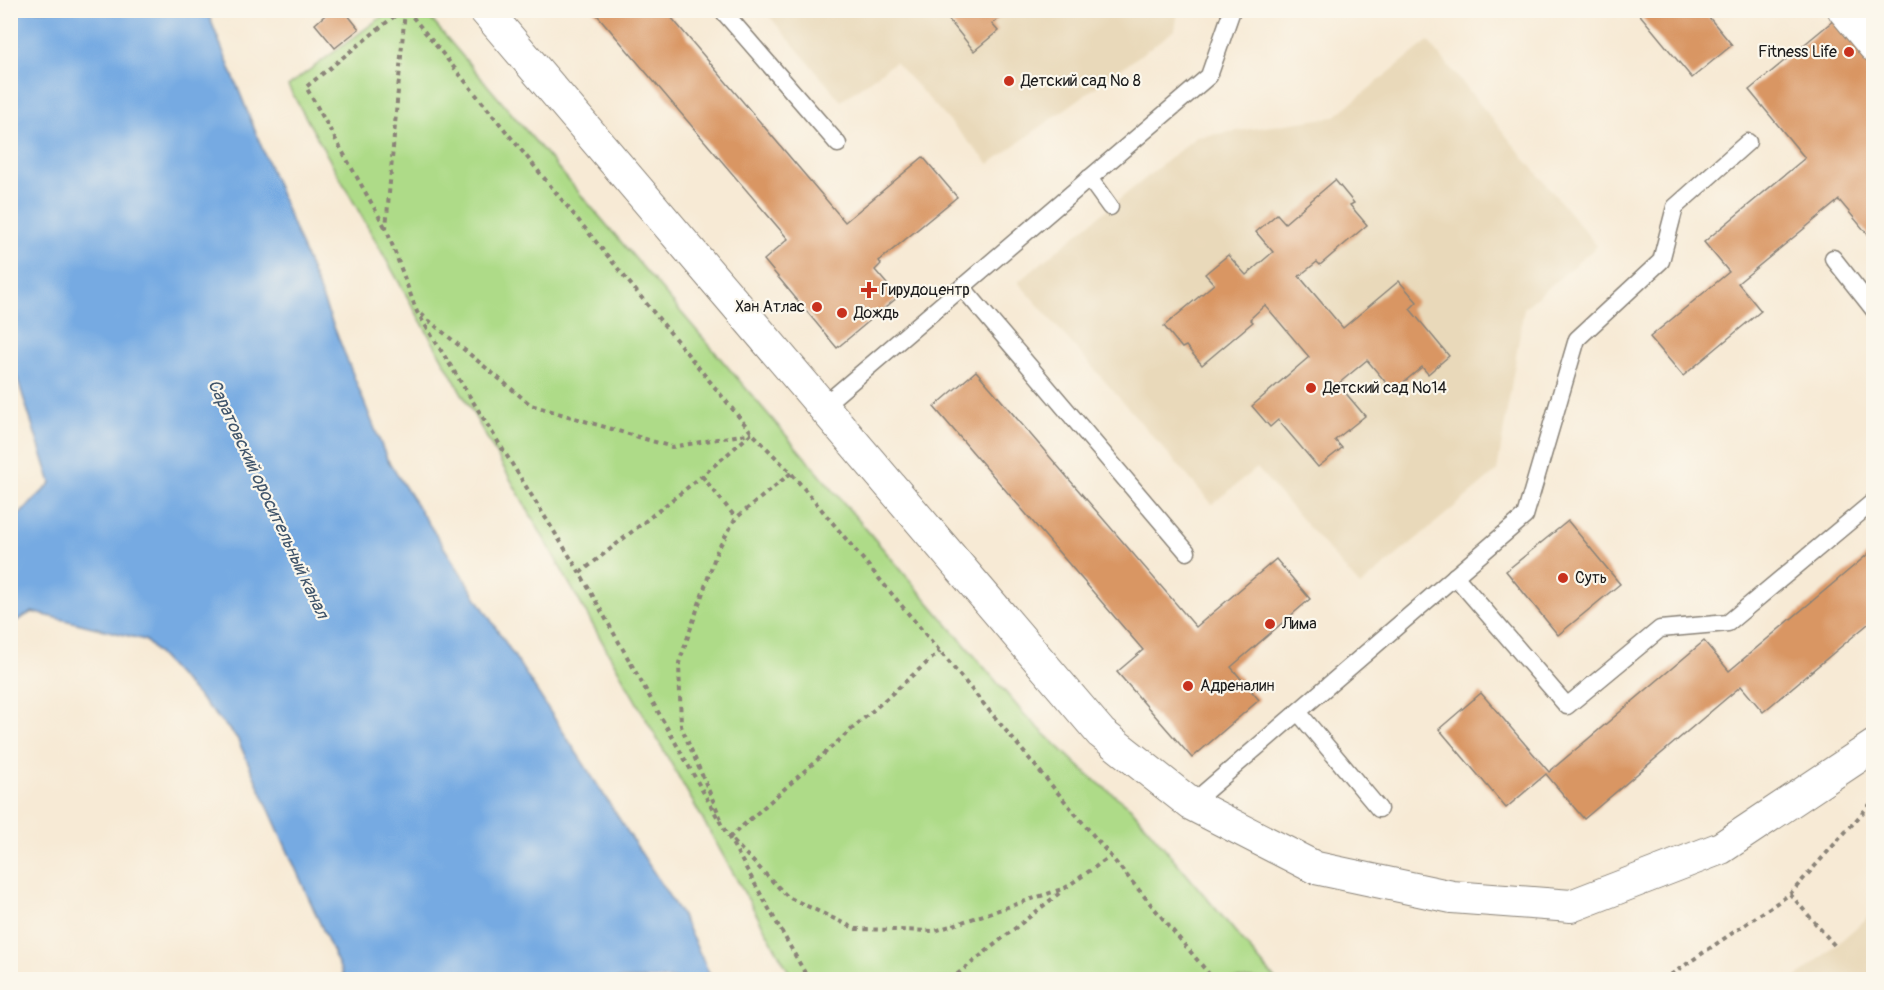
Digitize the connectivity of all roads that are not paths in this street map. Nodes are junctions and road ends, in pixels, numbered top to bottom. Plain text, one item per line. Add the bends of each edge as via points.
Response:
1 (485, 10) edge
2 (722, 10) edge
3 (1232, 10) edge
4 (1844, 10) edge
5 (1874, 46) edge
6 (1748, 142) dead end
7 (838, 144) dead end
8 (1089, 178) junction
9 (1110, 207) dead end
10 (1833, 258) dead end
11 (962, 287) junction
12 (1874, 310) edge
13 (823, 406) junction
14 (1874, 501) edge
15 (1187, 552) dead end
16 (1455, 576) junction
17 (1298, 712) junction
18 (1874, 746) edge
19 (1191, 804) junction
20 (1379, 808) dead end

1 - 13 street
2 - 7 lane
3 - 8 lane via 1209,76
4 - 5 street
6 - 16 lane via 1675,207 1661,261 1576,339 1525,516
8 - 9 lane
8 - 11 lane
10 - 12 lane
11 - 13 lane
11 - 15 lane
13 - 19 street via 1101,733
14 - 16 lane via 1728,623 1660,629 1567,706
16 - 17 lane
17 - 19 lane
17 - 20 lane
18 - 19 street via 1720,848 1571,906 1452,897 1316,867

